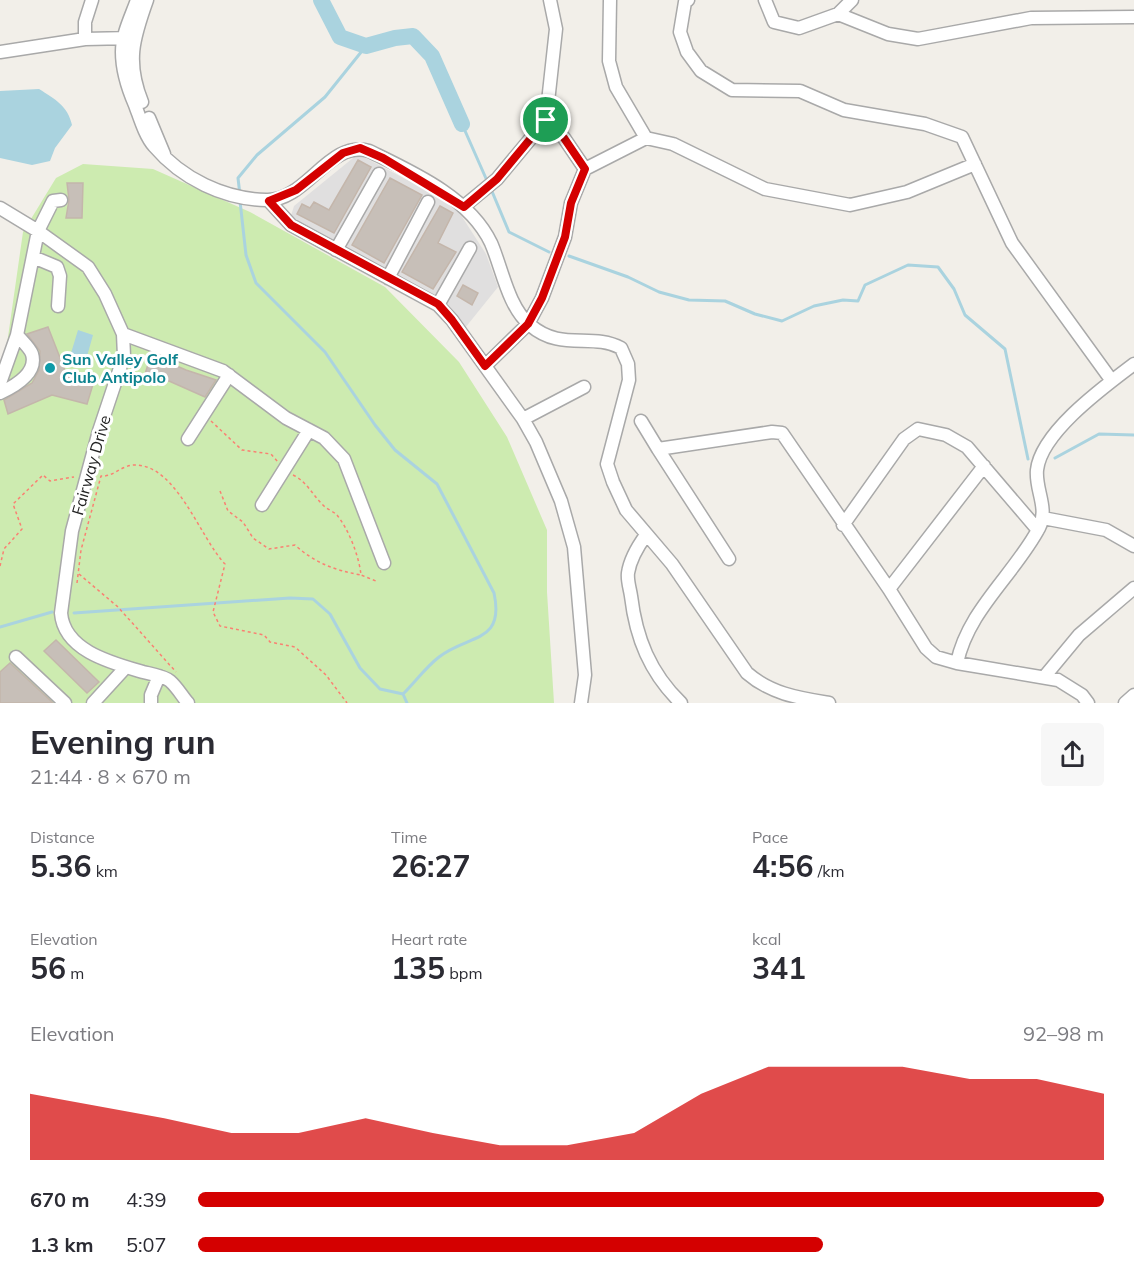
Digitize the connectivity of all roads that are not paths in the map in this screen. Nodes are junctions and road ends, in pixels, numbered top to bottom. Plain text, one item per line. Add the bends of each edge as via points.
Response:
1 (92, 0) edge
2 (137, 0) edge
3 (147, 0) edge
4 (550, 0) edge
5 (610, 0) edge
6 (688, 0) edge
7 (765, 0) edge
8 (852, 0) edge
9 (838, 15) junction
10 (1134, 17) edge
11 (129, 38) junction
12 (85, 39) junction
13 (0, 52) edge
14 (546, 120) junction
15 (646, 138) junction
16 (975, 164) junction
17 (585, 169) junction
18 (379, 174) dead end
19 (61, 200) dead end
20 (269, 201) junction
21 (428, 202) dead end
22 (464, 207) junction
23 (0, 208) edge
24 (38, 231) junction
25 (470, 248) dead end
26 (336, 250) junction
27 (33, 257) junction
28 (387, 278) junction
29 (438, 304) junction
30 (58, 306) dead end
31 (528, 324) junction
32 (123, 334) junction
33 (17, 335) junction
34 (1134, 364) edge
35 (485, 366) junction
36 (229, 375) junction
37 (1112, 381) junction
38 (0, 383) edge
39 (584, 387) dead end
40 (0, 393) edge
41 (523, 419) junction
42 (641, 421) dead end
43 (309, 430) junction
44 (188, 439) dead end
45 (658, 449) junction
46 (984, 466) junction
47 (262, 505) dead end
48 (1043, 518) junction
49 (843, 525) junction
50 (1038, 530) junction
51 (646, 535) junction
52 (1134, 546) edge
53 (729, 559) dead end
54 (384, 563) dead end
55 (1134, 588) edge
56 (889, 589) junction
57 (16, 657) dead end
58 (957, 663) junction
59 (126, 667) junction
60 (159, 676) junction
61 (1045, 676) junction
62 (1134, 695) edge
63 (65, 703) edge
64 (93, 703) edge
65 (151, 703) edge
66 (188, 703) edge
67 (581, 703) edge
68 (681, 703) edge
69 (830, 703) edge
70 (1088, 703) edge
71 (1125, 703) edge

1 - 12 street via 85,22
2 - 11 street
3 - 11 street
4 - 14 street via 556,29
5 - 15 street via 609,61 616,87
6 - 16 street via 680,32 687,52 701,71 732,90 800,91 844,110 947,130 962,137
7 - 9 street via 774,22 799,28
8 - 9 street
9 - 10 street via 888,34 918,39 1031,18
11 - 12 street
11 - 20 street via 124,72 153,146 185,174 228,194
12 - 13 street
14 - 17 street
14 - 22 street via 497,179
15 - 16 street via 673,144 765,189 850,205 907,192
15 - 17 street
16 - 37 street via 1012,243
17 - 31 street via 571,203 565,237
18 - 26 street
19 - 24 street via 53,201
20 - 22 street via 296,190 343,153 360,148 393,163
20 - 26 street via 291,225
21 - 28 street
22 - 31 street via 490,242
23 - 24 street, Fairway Drive
24 - 27 street
24 - 32 street, Fairway Drive via 88,267
25 - 29 street
26 - 28 street
27 - 30 street via 57,267
27 - 33 street
28 - 29 street
29 - 35 street
31 - 35 street
31 - 51 street via 555,339 599,341 621,348 628,364 628,380 607,464 626,510
32 - 36 street
32 - 59 street, Fairway Drive via 124,356 72,531 61,613 62,626 70,639
33 - 38 street
33 - 40 street via 32,354 32,361 25,379
34 - 37 street
35 - 41 street
36 - 43 street via 286,418
36 - 44 street
37 - 48 street via 1053,434 1037,469
39 - 41 street
41 - 67 street via 561,501 574,548 585,675
42 - 45 street
43 - 47 street
43 - 54 street via 324,438 344,459
45 - 49 street via 782,433
45 - 53 street
46 - 49 street via 968,447 946,435 918,429 904,440
46 - 50 street
46 - 56 street
48 - 50 street
48 - 52 street via 1107,530
49 - 56 street
50 - 58 street via 976,616 960,647
51 - 68 street via 636,548 628,573 634,626 649,663
51 - 69 street via 672,564 747,673 775,692
55 - 61 street via 1080,635
56 - 58 street via 926,648 936,657
57 - 63 street
58 - 61 street
59 - 60 street, Fairway Drive
59 - 64 street
60 - 65 street
60 - 66 street, Fairway Drive via 169,680
61 - 70 street via 1082,695
62 - 71 street

